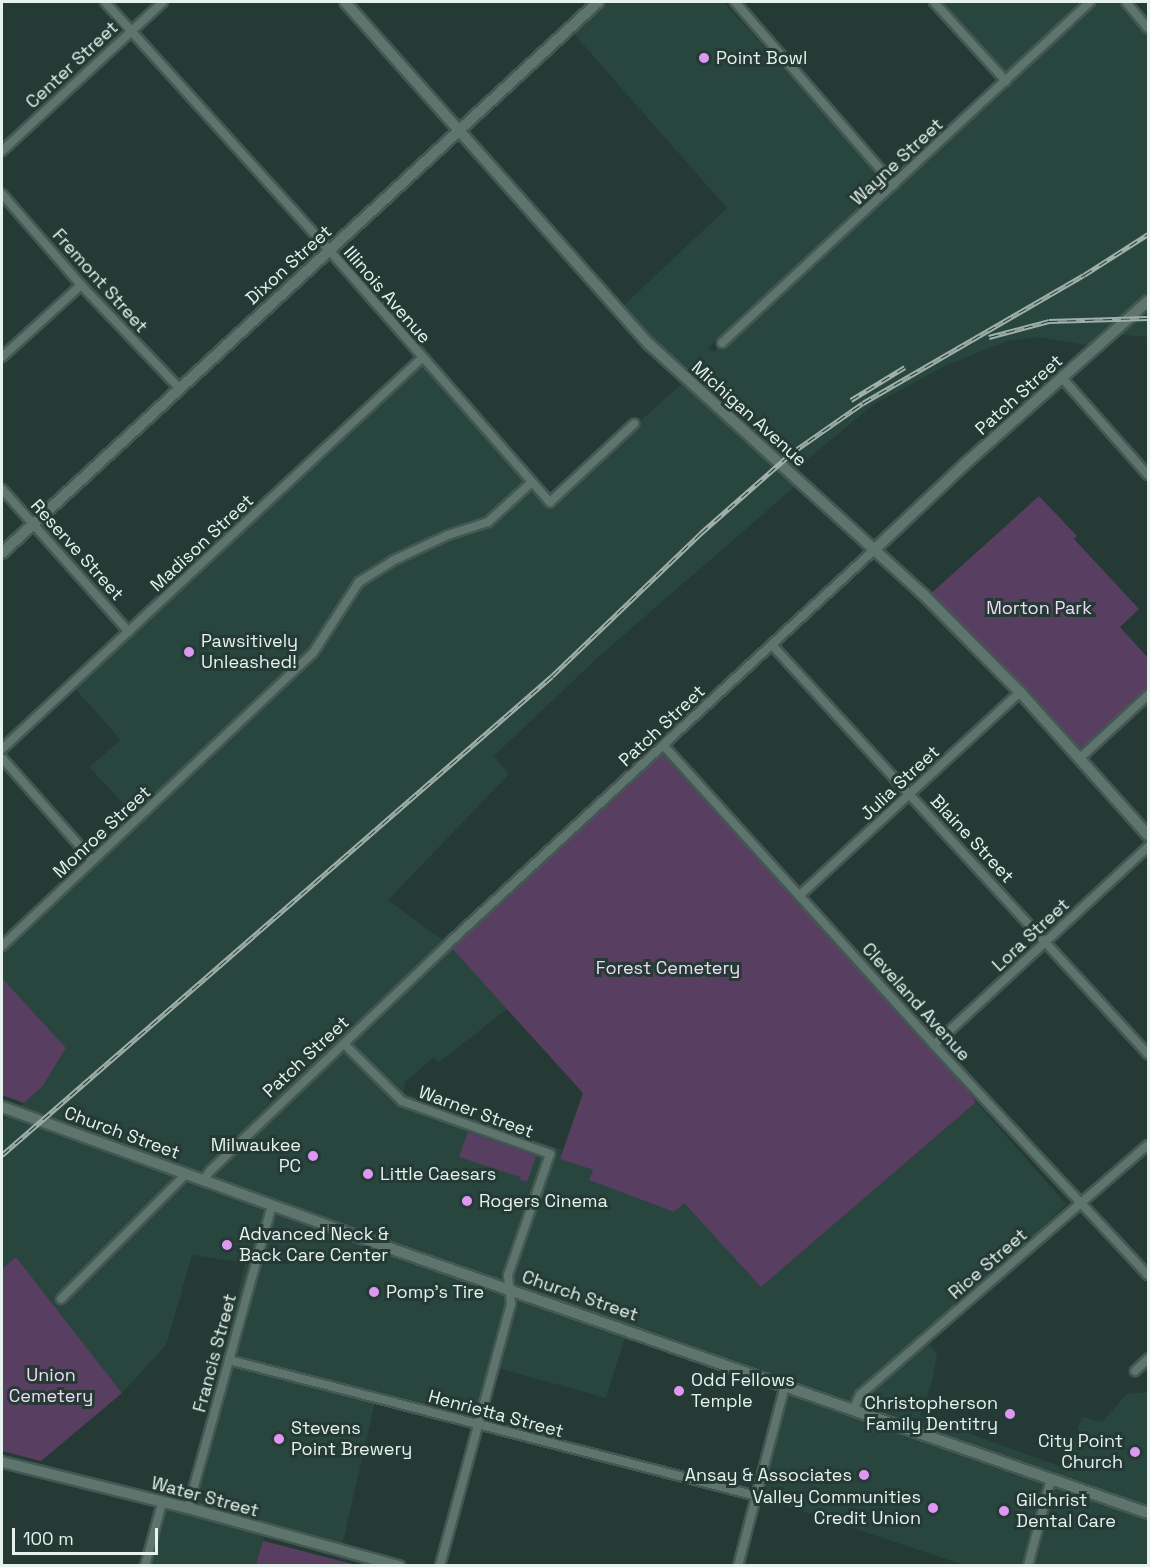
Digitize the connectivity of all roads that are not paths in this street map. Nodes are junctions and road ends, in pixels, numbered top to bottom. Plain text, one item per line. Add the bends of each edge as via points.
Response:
1 (105, 2) edge
2 (163, 2) edge
3 (345, 2) edge
4 (598, 2) edge
5 (735, 2) edge
6 (934, 2) edge
7 (1090, 2) edge
8 (1126, 2) edge
9 (1149, 28) edge
10 (131, 30) junction
11 (1006, 81) junction
12 (457, 130) junction
13 (2, 151) edge
14 (894, 185) junction
15 (2, 194) edge
16 (330, 251) junction
17 (81, 285) junction
18 (1149, 301) edge
19 (722, 343) dead end
20 (2, 357) edge
21 (422, 358) junction
22 (1063, 379) junction
23 (178, 387) junction
24 (634, 424) dead end
25 (1149, 475) edge
26 (532, 482) junction
27 (2, 489) edge
28 (33, 523) junction
29 (875, 549) junction
30 (2, 553) edge
31 (129, 632) junction
32 (772, 645) junction
33 (1020, 692) junction
34 (1149, 695) edge
35 (664, 746) junction
36 (2, 750) edge
37 (2, 758) edge
38 (1080, 758) junction
39 (910, 794) junction
40 (1149, 835) edge
41 (1149, 847) edge
42 (93, 861) junction
43 (800, 896) junction
44 (1045, 942) junction
45 (2, 946) edge
46 (344, 1044) junction
47 (934, 1045) junction
48 (1149, 1054) edge
49 (2, 1107) edge
50 (1149, 1145) edge
51 (186, 1174) junction
52 (203, 1181) junction
53 (1082, 1203) junction
54 (272, 1206) junction
55 (1149, 1275) edge
56 (510, 1289) junction
57 (61, 1299) dead end
58 (1149, 1359) edge
59 (229, 1360) junction
60 (1135, 1371) dead end
61 (785, 1385) junction
62 (854, 1410) junction
63 (479, 1425) junction
64 (2, 1462) edge
65 (1051, 1479) junction
66 (757, 1496) junction
67 (162, 1503) junction
68 (188, 1508) junction
69 (1149, 1513) edge
70 (145, 1566) edge
71 (399, 1566) edge
72 (440, 1566) edge
73 (738, 1566) edge
74 (1028, 1566) edge

1 - 10 street, Illinois Avenue
2 - 10 street, Center Street
3 - 12 street, Michigan Avenue
4 - 12 street, Dixon Street
5 - 14 street
6 - 11 street
7 - 11 street, Wayne Street
8 - 9 street
10 - 13 street, Center Street
10 - 16 street, Illinois Avenue
11 - 14 street, Wayne Street
12 - 16 street, Dixon Street
12 - 29 street, Michigan Avenue via 649,344
14 - 19 street, Wayne Street
15 - 17 street, Fremont Street
16 - 21 street, Illinois Avenue
16 - 23 street, Dixon Street
17 - 20 street
17 - 23 street, Fremont Street
18 - 22 street, Patch Street
21 - 26 street, Illinois Avenue
21 - 31 street, Madison Street
22 - 25 street
22 - 29 street, Patch Street
23 - 28 street, Dixon Street
24 - 26 street, Illinois Avenue via 550,502
26 - 42 street, Monroe Street via 488,522 402,556 359,582 313,653
27 - 28 street, Reserve Street
28 - 30 street, Dixon Street
28 - 31 street, Reserve Street
29 - 32 street, Patch Street
29 - 33 street, Michigan Avenue
31 - 36 street, Madison Street
32 - 35 street, Patch Street
32 - 39 street, Blaine Street
33 - 38 street, Michigan Avenue
33 - 39 street, Julia Street
34 - 38 street
35 - 43 street, Cleveland Avenue
35 - 46 street, Patch Street
37 - 42 street
38 - 40 street, Michigan Avenue
39 - 43 street, Julia Street
39 - 44 street, Blaine Street
41 - 44 street, Lora Street
42 - 45 street, Monroe Street
43 - 47 street, Cleveland Avenue
44 - 47 street, Lora Street
44 - 48 street, Blaine Street
46 - 52 street, Patch Street
46 - 56 street, Warner Street via 402,1101 550,1154 508,1275
47 - 53 street, Cleveland Avenue
49 - 51 street, Church Street
50 - 53 street, Rice Street
51 - 52 street, Church Street
51 - 57 street
52 - 54 street, Church Street
53 - 55 street, Cleveland Avenue
53 - 62 street, Rice Street via 860,1395
54 - 56 street, Church Street
54 - 59 street, Francis Street
56 - 61 street, Church Street
56 - 63 street via 511,1304
58 - 60 street
59 - 63 street, Henrietta Street
59 - 68 street, Francis Street
61 - 62 street, Church Street
61 - 66 street
62 - 65 street, Church Street
63 - 66 street, Henrietta Street
63 - 72 street
64 - 67 street, Water Street
65 - 69 street, Church Street
65 - 74 street
66 - 73 street
67 - 68 street, Water Street
67 - 70 street
68 - 71 street, Water Street

